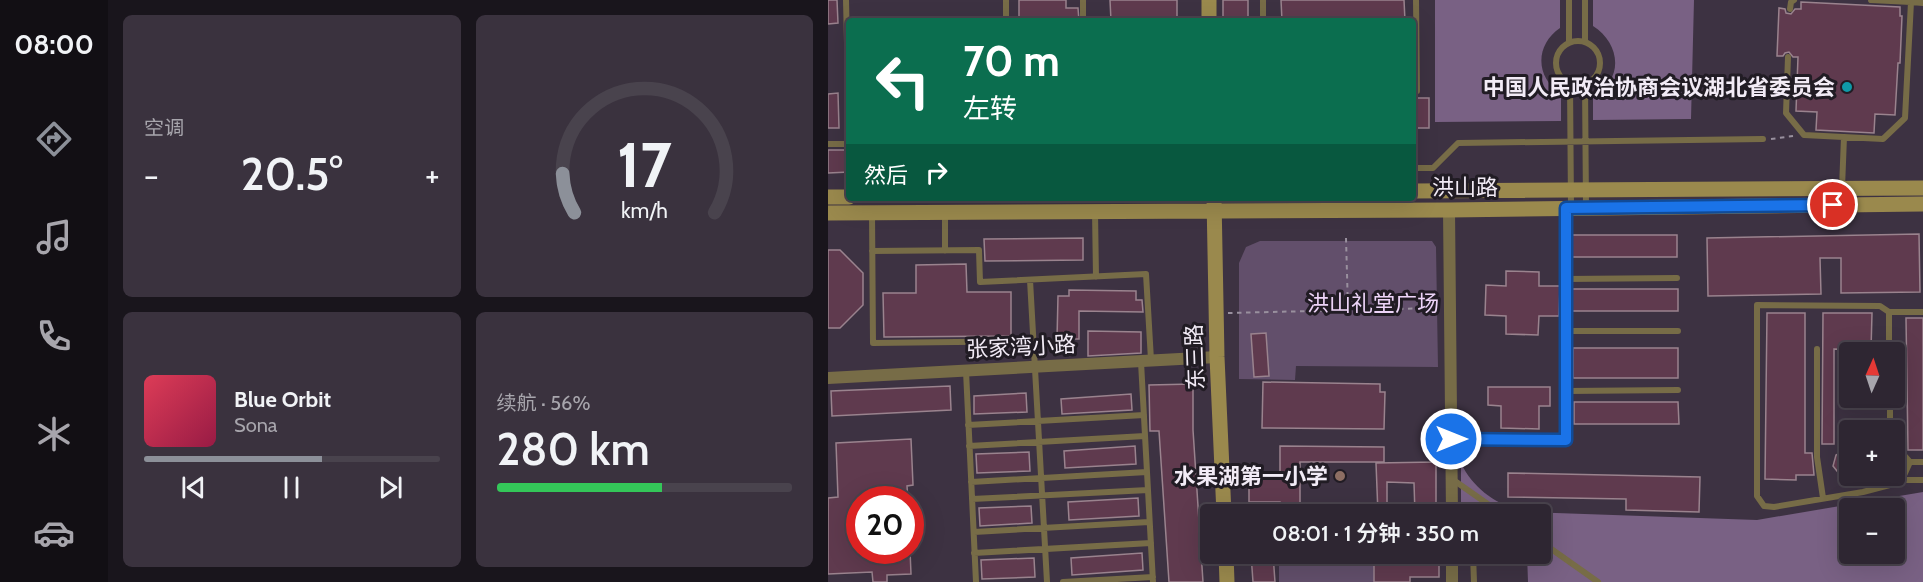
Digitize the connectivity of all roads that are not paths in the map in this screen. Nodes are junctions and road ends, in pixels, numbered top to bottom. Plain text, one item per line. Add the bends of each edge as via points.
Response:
1 (846, 0) edge
2 (1006, 0) edge
3 (1083, 0) edge
4 (1209, 0) edge
5 (1263, 0) edge
6 (1416, 0) edge
7 (1569, 0) edge
8 (1585, 0) edge
9 (1794, 0) edge
10 (1871, 0) edge
11 (1911, 2) junction
12 (1923, 3) edge
13 (1790, 9) dead end
14 (846, 18) edge
15 (1006, 18) edge
16 (1084, 18) edge
17 (1209, 18) edge
18 (1263, 18) edge
19 (1569, 41) junction
20 (1585, 41) junction
21 (1788, 57) dead end
22 (1570, 84) junction
23 (1585, 84) junction
24 (1417, 91) dead end
25 (1844, 137) junction
26 (1762, 139) road end
27 (1570, 141) junction
28 (1586, 141) junction
29 (828, 144) edge
30 (846, 144) edge
31 (1416, 168) edge
32 (1923, 188) edge
33 (1842, 189) junction
34 (1578, 190) junction
35 (1416, 191) edge
36 (828, 197) edge
37 (846, 197) edge
38 (1214, 204) edge
39 (1923, 204) edge
40 (1574, 208) junction
41 (1095, 210) junction
42 (1449, 210) junction
43 (945, 212) junction
44 (828, 213) edge
45 (872, 213) junction
46 (872, 251) junction
47 (945, 251) junction
48 (1096, 277) junction
49 (1677, 278) dead end
50 (1566, 279) junction
51 (1030, 280) junction
52 (1888, 312) junction
53 (1923, 312) edge
54 (1566, 331) junction
55 (1678, 332) dead end
56 (1033, 341) junction
57 (1889, 342) edge
58 (1817, 349) dead end
59 (1217, 357) junction
60 (1146, 361) junction
61 (1035, 367) junction
62 (966, 371) junction
63 (828, 378) edge
64 (1678, 390) dead end
65 (1567, 391) junction
66 (1144, 416) junction
67 (1038, 421) junction
68 (968, 425) junction
69 (1145, 436) junction
70 (1451, 439) junction
71 (1039, 442) junction
72 (969, 446) junction
73 (1905, 456) edge
74 (1910, 462) junction
75 (1923, 462) edge
76 (1147, 472) junction
77 (1905, 473) edge
78 (1041, 478) junction
79 (1451, 479) junction
80 (1905, 480) edge
81 (1923, 480) edge
82 (971, 482) junction
83 (1887, 486) edge
84 (1148, 490) junction
85 (1042, 495) junction
86 (1823, 498) junction
87 (972, 499) junction
88 (1224, 504) edge
89 (1452, 504) edge
90 (1487, 504) edge
91 (1149, 522) junction
92 (1044, 528) junction
93 (974, 532) junction
94 (1151, 543) junction
95 (1045, 549) junction
96 (1551, 550) edge
97 (974, 553) junction
98 (1226, 564) edge
99 (1452, 564) edge
100 (1473, 564) edge
101 (1153, 580) edge
102 (976, 582) edge
103 (1047, 582) edge
104 (1064, 582) edge
105 (1227, 582) edge
106 (1452, 582) edge
107 (1474, 582) edge
108 (1598, 582) edge

1 - 14 lane
2 - 15 lane
3 - 16 lane
4 - 17 main road
5 - 18 lane
6 - 24 lane
7 - 19 lane
8 - 20 lane
9 - 13 lane
10 - 11 lane
11 - 12 lane
11 - 25 lane via 1905,118 1883,139
19 - 20 lane
19 - 22 lane via 1560,50 1556,63 1560,76
20 - 23 lane via 1596,49 1601,62 1596,76
21 - 25 lane via 1786,113 1804,135
22 - 23 lane
22 - 27 lane
23 - 28 lane
25 - 33 lane
26 - 28 lane
27 - 28 lane
27 - 31 lane via 1458,143 1433,168
27 - 34 lane
28 - 34 lane
29 - 30 lane
32 - 33 main road, 洪山路
33 - 34 main road, 洪山路
34 - 35 main road, 洪山路
34 - 40 lane
34 - 40 lane
36 - 37 main road
38 - 41 main road, 洪山路
38 - 42 main road, 洪山路
38 - 59 main road, 东三路
39 - 40 main road, 洪山路
40 - 42 main road, 洪山路
40 - 50 lane
41 - 43 main road, 洪山路
41 - 48 lane
42 - 70 street
43 - 45 main road, 洪山路
43 - 47 lane
44 - 45 main road, 洪山路
45 - 46 lane
46 - 47 lane
46 - 56 lane via 873,343
47 - 51 lane via 979,250 980,282
48 - 51 lane
48 - 60 lane via 1146,274
49 - 50 lane
50 - 54 lane
51 - 56 lane
52 - 53 lane
52 - 57 lane
52 - 86 lane via 1880,306 1817,309 1757,305 1757,496 1769,507
54 - 55 lane
54 - 65 lane
56 - 61 lane
58 - 86 lane via 1817,458
59 - 60 street, 张家湾小路
59 - 88 main road, 东三路
60 - 61 street, 张家湾小路
60 - 66 lane
61 - 62 street, 张家湾小路
61 - 67 lane
62 - 63 street, 张家湾小路
62 - 68 lane
64 - 65 lane
65 - 70 lane via 1566,440
66 - 67 lane
66 - 69 lane
67 - 68 lane
67 - 71 lane
68 - 72 lane
69 - 71 lane
69 - 76 lane
70 - 79 street
71 - 72 lane
71 - 78 lane
72 - 82 lane
73 - 74 lane
74 - 75 lane
74 - 77 lane
76 - 78 lane
76 - 84 lane
78 - 82 lane
78 - 85 lane
79 - 89 street
79 - 90 lane
80 - 81 lane
82 - 87 lane
83 - 86 lane
84 - 85 lane
84 - 91 lane
85 - 87 lane
85 - 92 lane
87 - 93 lane
91 - 92 lane
91 - 94 lane
92 - 93 lane
92 - 95 lane
93 - 97 lane
94 - 95 lane
94 - 101 lane
95 - 97 lane
95 - 103 lane
96 - 108 lane
97 - 102 lane
98 - 105 main road
99 - 106 street
100 - 107 lane
101 - 104 lane

